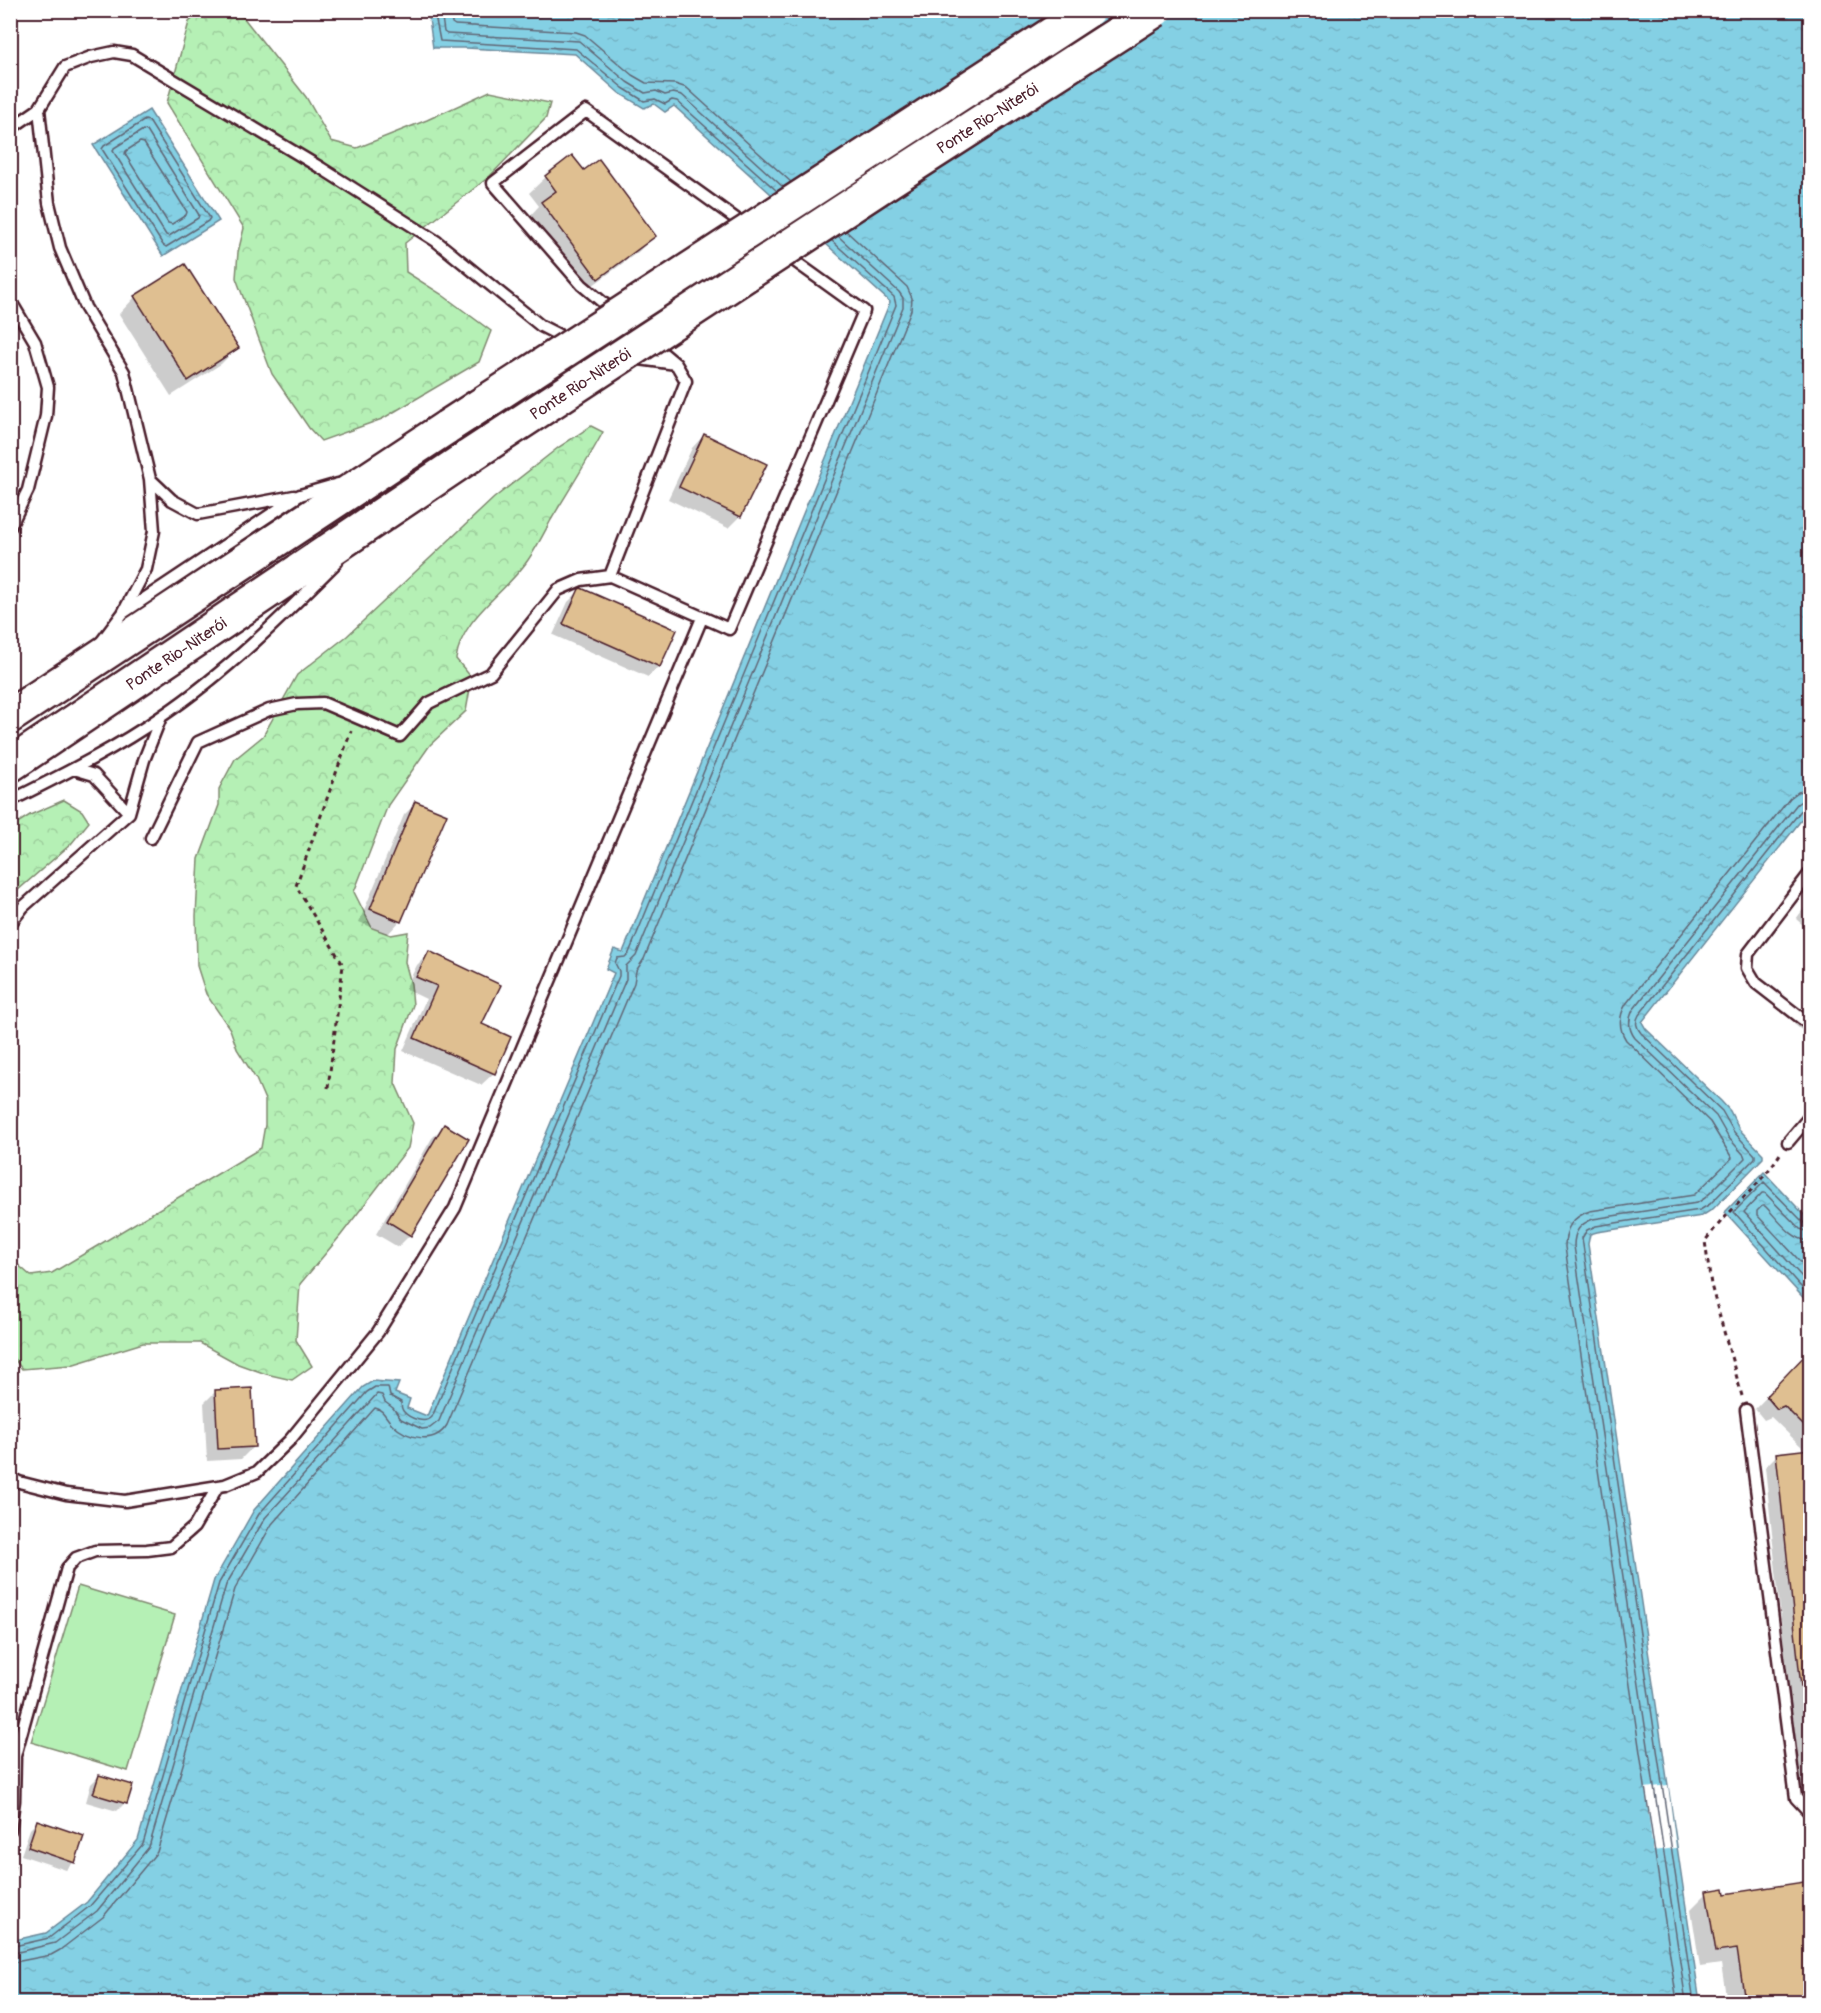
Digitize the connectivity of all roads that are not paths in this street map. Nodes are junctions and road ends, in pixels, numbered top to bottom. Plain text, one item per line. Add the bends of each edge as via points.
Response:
1 (1089, 10) edge
2 (1155, 10) edge
3 (39, 109) junction
4 (10, 129) edge
5 (10, 300) edge
6 (676, 364) junction
7 (376, 473) junction
8 (150, 479) junction
9 (300, 495) junction
10 (394, 505) junction
11 (10, 527) edge
12 (610, 576) junction
13 (123, 614) junction
14 (702, 618) junction
15 (78, 672) junction
16 (10, 716) edge
17 (161, 717) junction
18 (10, 765) edge
19 (74, 769) junction
20 (10, 801) edge
21 (129, 813) junction
22 (151, 838) dead end
23 (1810, 873) edge
24 (10, 924) edge
25 (1810, 1025) edge
26 (1810, 1116) edge
27 (1788, 1142) road end
28 (1746, 1410) road end
29 (10, 1477) edge
30 (218, 1486) junction
31 (1810, 1813) edge
32 (10, 1830) edge

1 - 7 highway, bridge
2 - 10 highway, Ponte Rio-Niterói, bridge
3 - 4 lane
3 - 6 lane via 65,67 114,52 132,55 435,241 542,326 596,354
3 - 8 lane via 49,203 60,248 85,307 124,372
5 - 11 lane via 35,342 48,387 46,416 27,490
6 - 12 lane via 686,381
6 - 14 lane via 582,285 493,183 586,111 864,311 729,629
7 - 9 lane
7 - 15 highway
8 - 9 lane via 172,500 198,514
8 - 13 lane via 154,531 146,569
9 - 13 lane
10 - 17 lane via 264,635
10 - 18 highway, Ponte Rio-Niterói
12 - 14 lane
12 - 22 lane via 581,580 558,590 492,673 429,703 400,736 322,704 297,704 268,710 198,742
13 - 15 lane
14 - 30 lane via 455,1208 378,1332 290,1440 257,1472
15 - 16 highway
17 - 19 lane
17 - 21 lane
19 - 20 lane
19 - 21 lane via 94,775
21 - 24 lane via 23,907
23 - 25 lane via 1748,954 1747,968 1756,983
26 - 27 lane
28 - 31 lane via 1796,1798
29 - 30 lane via 66,1494 125,1501
30 - 32 lane via 194,1527 171,1547 95,1551 76,1558 67,1569 15,1756

